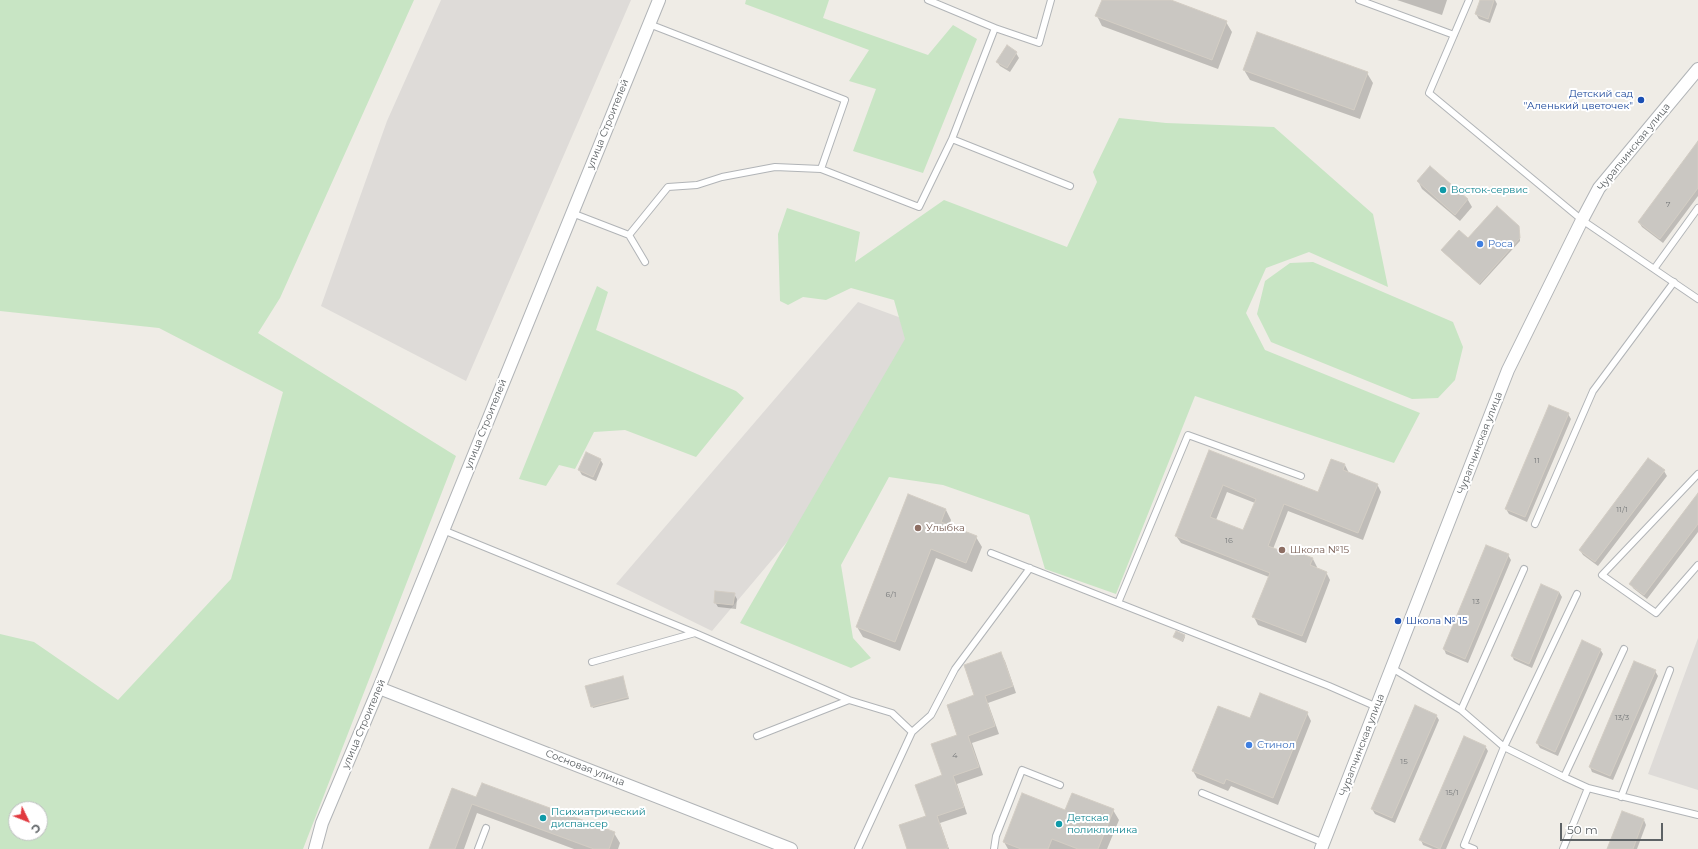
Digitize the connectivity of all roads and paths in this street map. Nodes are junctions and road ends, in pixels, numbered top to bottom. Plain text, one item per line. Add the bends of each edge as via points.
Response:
1 (659, 0) edge
2 (928, 0) edge
3 (1051, 0) edge
4 (1359, 0) edge
5 (1469, 0) edge
6 (649, 24) junction
7 (995, 28) junction
8 (1454, 34) junction
9 (1698, 70) edge
10 (952, 138) junction
11 (821, 169) junction
12 (1070, 186) dead end
13 (1698, 208) edge
14 (572, 213) junction
15 (1582, 220) junction
16 (629, 235) junction
17 (645, 262) dead end
18 (1654, 269) junction
19 (1674, 282) junction
20 (1698, 299) edge
21 (1698, 474) edge
22 (1301, 476) dead end
23 (1535, 524) dead end
24 (443, 530) junction
25 (991, 553) dead end
26 (1698, 566) edge
27 (1030, 568) junction
28 (1524, 569) dead end
29 (1577, 594) dead end
30 (1118, 603) junction
31 (695, 633) junction
32 (1624, 648) dead end
33 (592, 662) dead end
34 (1392, 668) junction
35 (1670, 670) dead end
36 (379, 688) junction
37 (849, 700) junction
38 (1377, 707) junction
39 (1461, 710) junction
40 (912, 732) junction
41 (757, 736) dead end
42 (1504, 747) junction
43 (1564, 777) junction
44 (1060, 785) dead end
45 (1588, 788) junction
46 (1202, 793) dead end
47 (1621, 797) junction
48 (1698, 815) edge
49 (486, 828) dead end
50 (1322, 846) edge
51 (315, 849) edge
52 (478, 849) edge
53 (791, 849) edge
54 (858, 849) edge
55 (994, 849) edge
56 (1474, 849) edge
57 (1563, 849) edge

1 - 6 street, улица Строителей
2 - 7 lane
3 - 7 lane via 1039,43
4 - 8 lane
5 - 8 lane
6 - 11 lane via 845,100
6 - 14 street, улица Строителей
7 - 10 lane
8 - 15 lane via 1429,92
9 - 15 street, Чурапчинская улица via 1604,182
10 - 11 lane via 919,207
10 - 12 lane
11 - 16 lane via 775,167 722,177 697,185 668,187
13 - 18 lane
14 - 16 lane
14 - 24 street, улица Строителей
15 - 18 lane
15 - 34 street, Чурапчинская улица via 1508,370
16 - 17 lane
18 - 19 lane
19 - 20 lane
19 - 23 lane via 1593,391
21 - 26 lane via 1602,575 1656,613
22 - 30 lane via 1188,435
24 - 31 lane
24 - 36 street, улица Строителей
25 - 27 lane
27 - 30 lane
27 - 40 lane via 955,669 931,715
28 - 39 lane
29 - 42 lane
30 - 38 lane
31 - 33 lane
31 - 37 lane
32 - 43 lane
34 - 38 street, Чурапчинская улица
34 - 39 lane
35 - 47 lane
36 - 51 street, улица Строителей via 322,823
36 - 53 street, Сосновая улица
37 - 40 lane via 892,713
37 - 41 lane
38 - 50 street, Чурапчинская улица
39 - 42 lane
40 - 54 lane
42 - 43 lane
42 - 56 lane via 1464,845
43 - 45 lane
44 - 55 lane via 1022,770 996,836
45 - 47 lane
45 - 57 lane
46 - 50 lane
47 - 48 lane
49 - 52 lane

